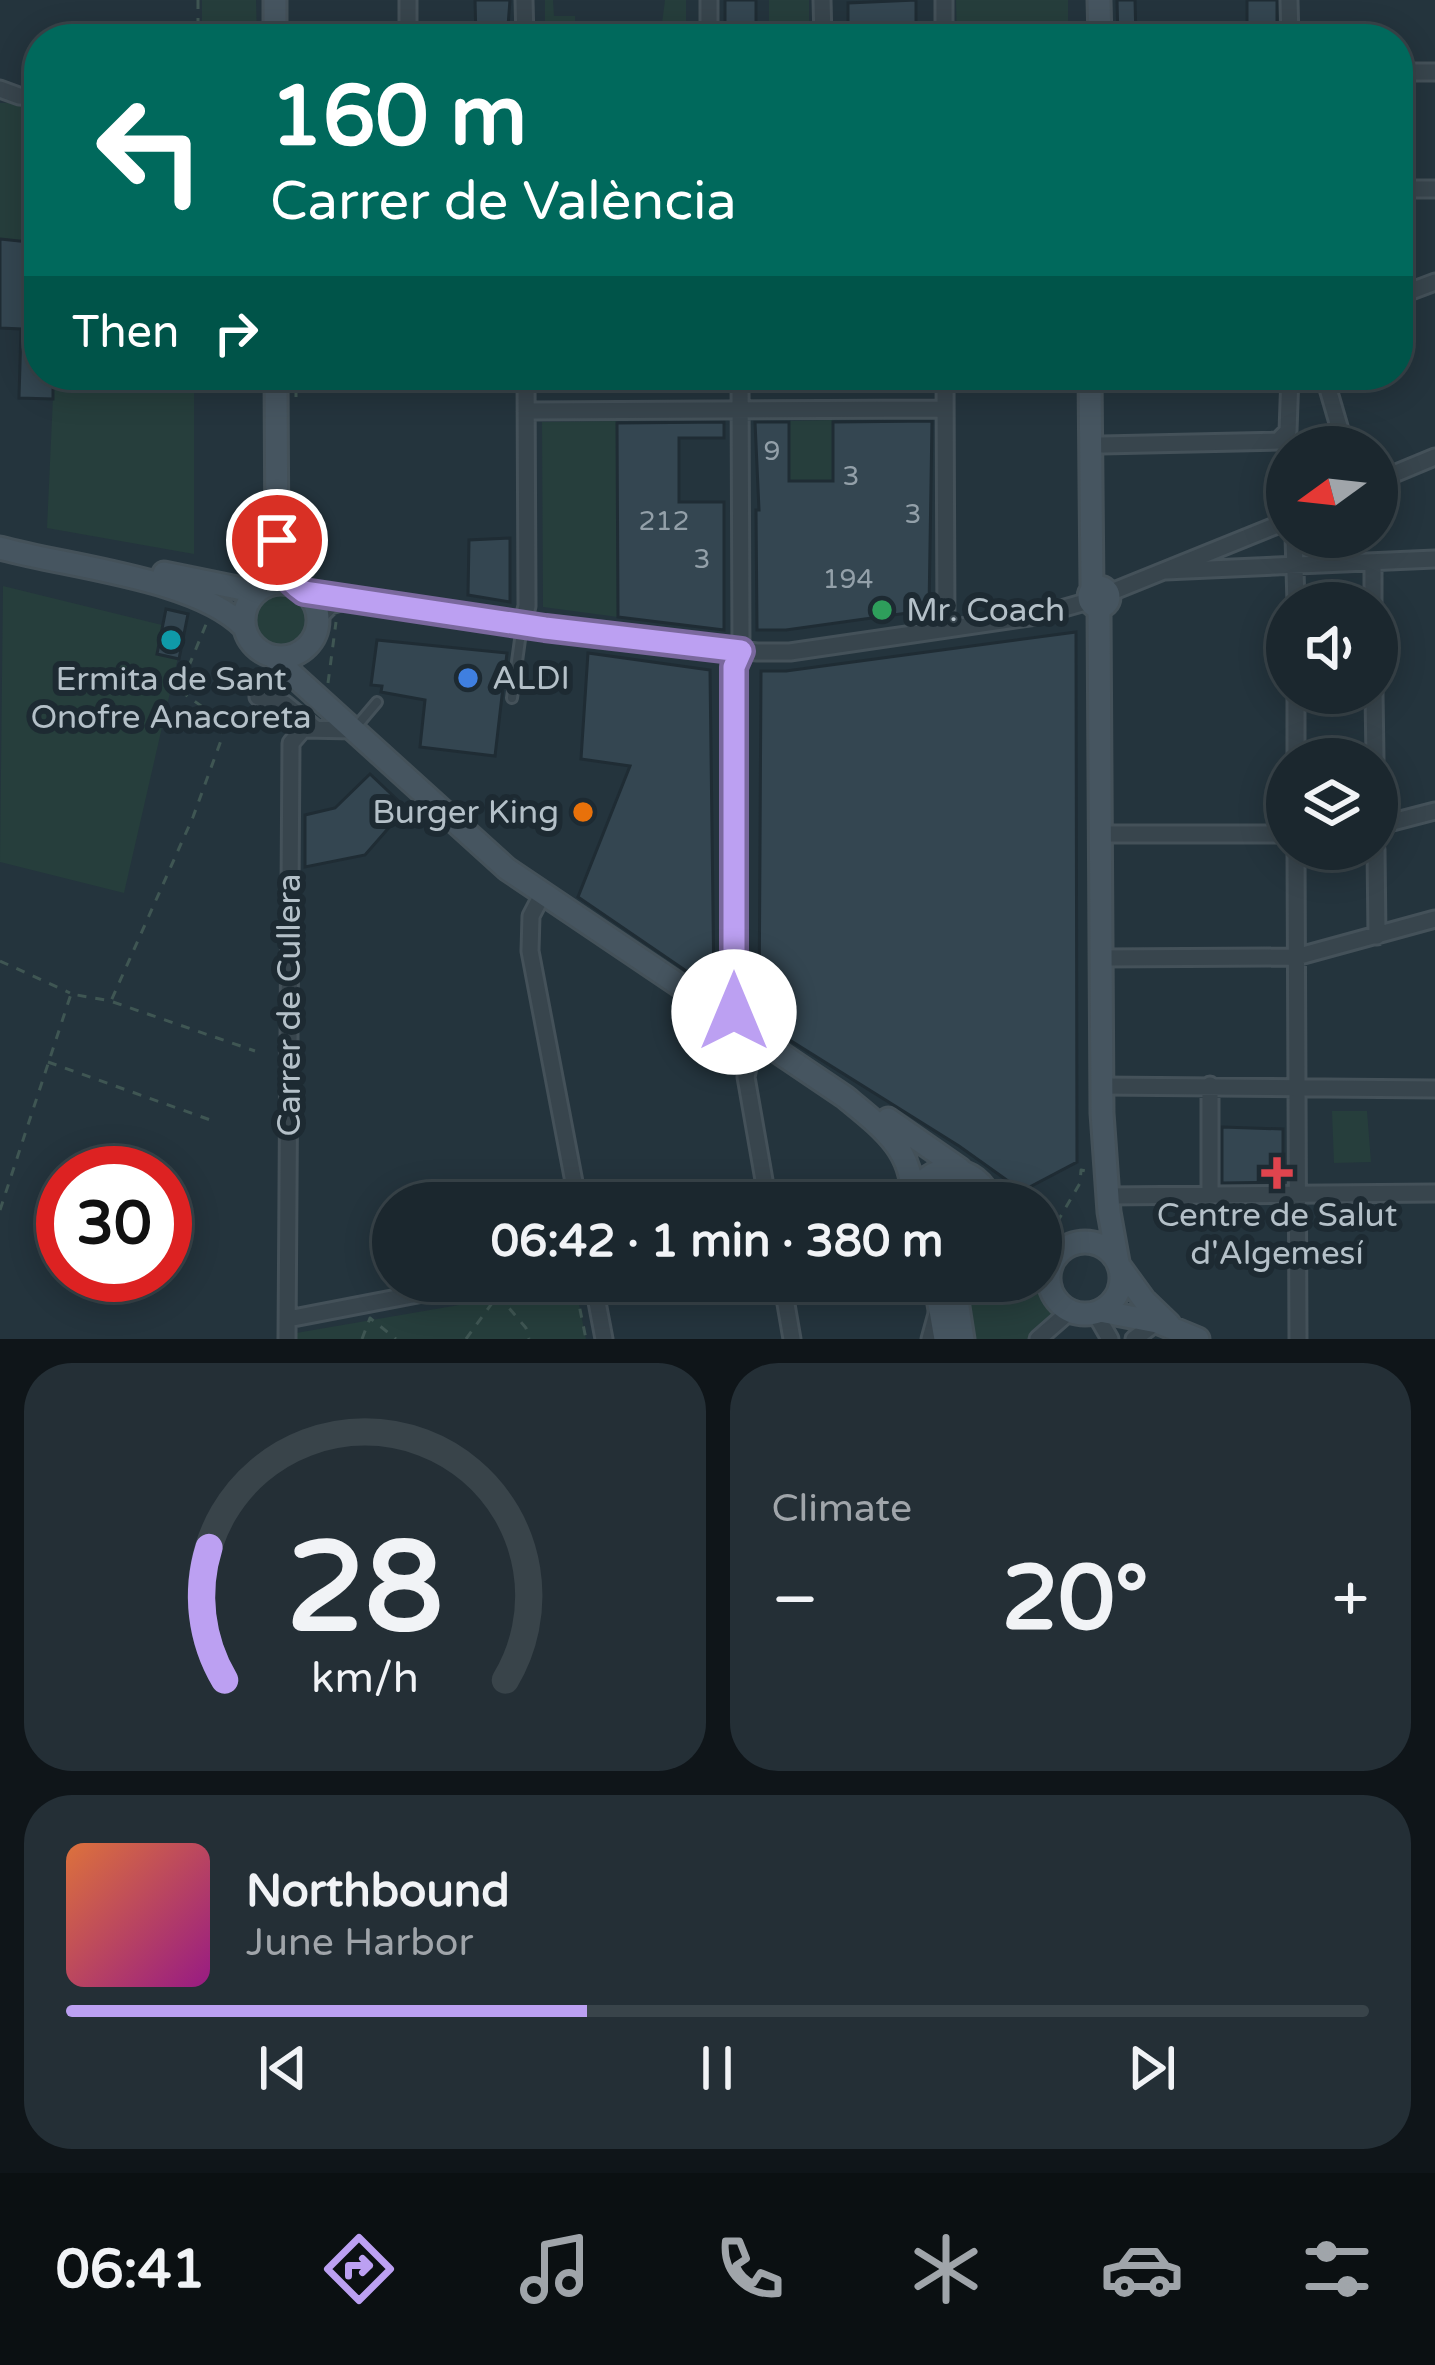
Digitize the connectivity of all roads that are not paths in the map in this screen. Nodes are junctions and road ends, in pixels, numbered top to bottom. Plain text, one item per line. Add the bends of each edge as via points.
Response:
1 (277, 390) edge
2 (526, 390) edge
3 (740, 390) edge
4 (945, 390) edge
5 (1091, 390) edge
6 (1102, 390) edge
7 (1289, 390) edge
8 (1328, 390) edge
9 (945, 409) junction
10 (740, 410) junction
11 (526, 411) junction
12 (1339, 426) edge
13 (1102, 445) junction
14 (1435, 457) edge
15 (1398, 472) edge
16 (1266, 529) edge
17 (1, 551) edge
18 (286, 552) junction
19 (1296, 558) edge
20 (44, 559) junction
21 (1435, 559) edge
22 (1373, 562) junction
23 (1297, 566) junction
24 (1165, 571) junction
25 (1297, 582) edge
26 (1373, 582) edge
27 (298, 588) junction
28 (261, 589) junction
29 (1098, 596) junction
30 (345, 607) junction
31 (317, 620) junction
32 (522, 625) junction
33 (244, 627) junction
34 (946, 628) junction
35 (304, 649) junction
36 (741, 651) junction
37 (286, 672) junction
38 (326, 695) junction
39 (258, 698) dead end
40 (512, 698) dead end
41 (376, 702) dead end
42 (285, 704) junction
43 (311, 725) junction
44 (354, 730) junction
45 (1435, 811) edge
46 (1398, 821) edge
47 (1101, 834) junction
48 (1266, 834) edge
49 (1296, 870) edge
50 (1376, 870) edge
51 (542, 893) junction
52 (1435, 920) edge
53 (1377, 936) junction
54 (1295, 957) junction
55 (1101, 958) junction
56 (734, 1025) junction
57 (754, 1039) junction
58 (1102, 1085) junction
59 (1210, 1085) junction
60 (1294, 1087) junction
61 (1435, 1088) edge
62 (845, 1097) junction
63 (1102, 1112) junction
64 (960, 1169) junction
65 (574, 1182) edge
66 (764, 1182) edge
67 (911, 1182) edge
68 (924, 1182) edge
69 (981, 1182) edge
70 (1435, 1193) edge
71 (1295, 1194) junction
72 (1107, 1196) junction
73 (1210, 1196) junction
74 (1062, 1242) edge
75 (1073, 1244) junction
76 (1062, 1252) edge
77 (1119, 1264) junction
78 (376, 1302) edge
79 (597, 1302) edge
80 (786, 1302) edge
81 (939, 1302) edge
82 (957, 1302) edge
83 (1060, 1302) edge
84 (940, 1308) junction
85 (1070, 1311) junction
86 (1098, 1312) junction
87 (288, 1319) junction
88 (1166, 1325) junction
89 (287, 1339) edge
90 (604, 1339) edge
91 (792, 1339) edge
92 (930, 1339) edge
93 (945, 1339) edge
94 (963, 1339) edge
95 (1038, 1339) edge
96 (1109, 1339) edge
97 (1134, 1339) edge
98 (1198, 1339) edge
99 (1298, 1339) edge

1 - 18 street
2 - 11 street
3 - 10 street
4 - 9 street
5 - 29 street
6 - 13 street
7 - 13 street via 1287,435 1278,441
8 - 12 street
9 - 10 street
9 - 34 street
10 - 11 street
10 - 36 street
11 - 32 street
13 - 29 street
14 - 15 street
16 - 24 street
17 - 20 street
18 - 27 street
18 - 28 street
19 - 23 street
20 - 28 street
20 - 33 street via 164,587 214,604
21 - 22 street
22 - 23 street
22 - 26 street
23 - 24 street
23 - 25 street
24 - 29 street
27 - 28 street
27 - 30 street
27 - 31 street
28 - 33 street
29 - 34 street via 1036,616
29 - 47 street
30 - 31 street via 332,605
30 - 32 street
31 - 35 street
32 - 36 street
32 - 40 lane
33 - 37 street
34 - 36 street via 790,652
35 - 37 street
35 - 38 street
36 - 56 street via 734,667
37 - 38 street
37 - 42 street via 294,698
37 - 43 street
38 - 44 street
39 - 42 street
41 - 44 lane
42 - 43 street
43 - 44 street
43 - 87 street, Carrer de Cullera via 291,742
44 - 51 street
45 - 46 street
47 - 48 street
47 - 55 street
49 - 54 street
50 - 53 street
51 - 56 street
51 - 65 street via 531,916 530,952
52 - 53 street
53 - 54 street
54 - 55 street
54 - 60 street
55 - 58 street
56 - 57 street
57 - 62 street
57 - 66 street via 746,1077
58 - 59 street
58 - 63 street
59 - 60 street
59 - 73 street
60 - 61 street
60 - 71 street
62 - 64 street
62 - 67 street via 902,1150
63 - 72 street
63 - 75 street via 1096,1214
64 - 68 street
64 - 69 street
70 - 71 street
71 - 73 street
71 - 99 street
72 - 73 street
72 - 77 street
74 - 75 street
75 - 76 street
75 - 77 street via 1102,1245
77 - 86 street via 1117,1295
77 - 88 street
78 - 87 street
79 - 90 street
80 - 91 street
81 - 84 street
82 - 94 street
83 - 85 street
84 - 92 street
84 - 93 street
85 - 86 street
85 - 95 street
86 - 88 street
86 - 96 street
87 - 89 street, Carrer de Cullera
88 - 97 street
88 - 98 street

